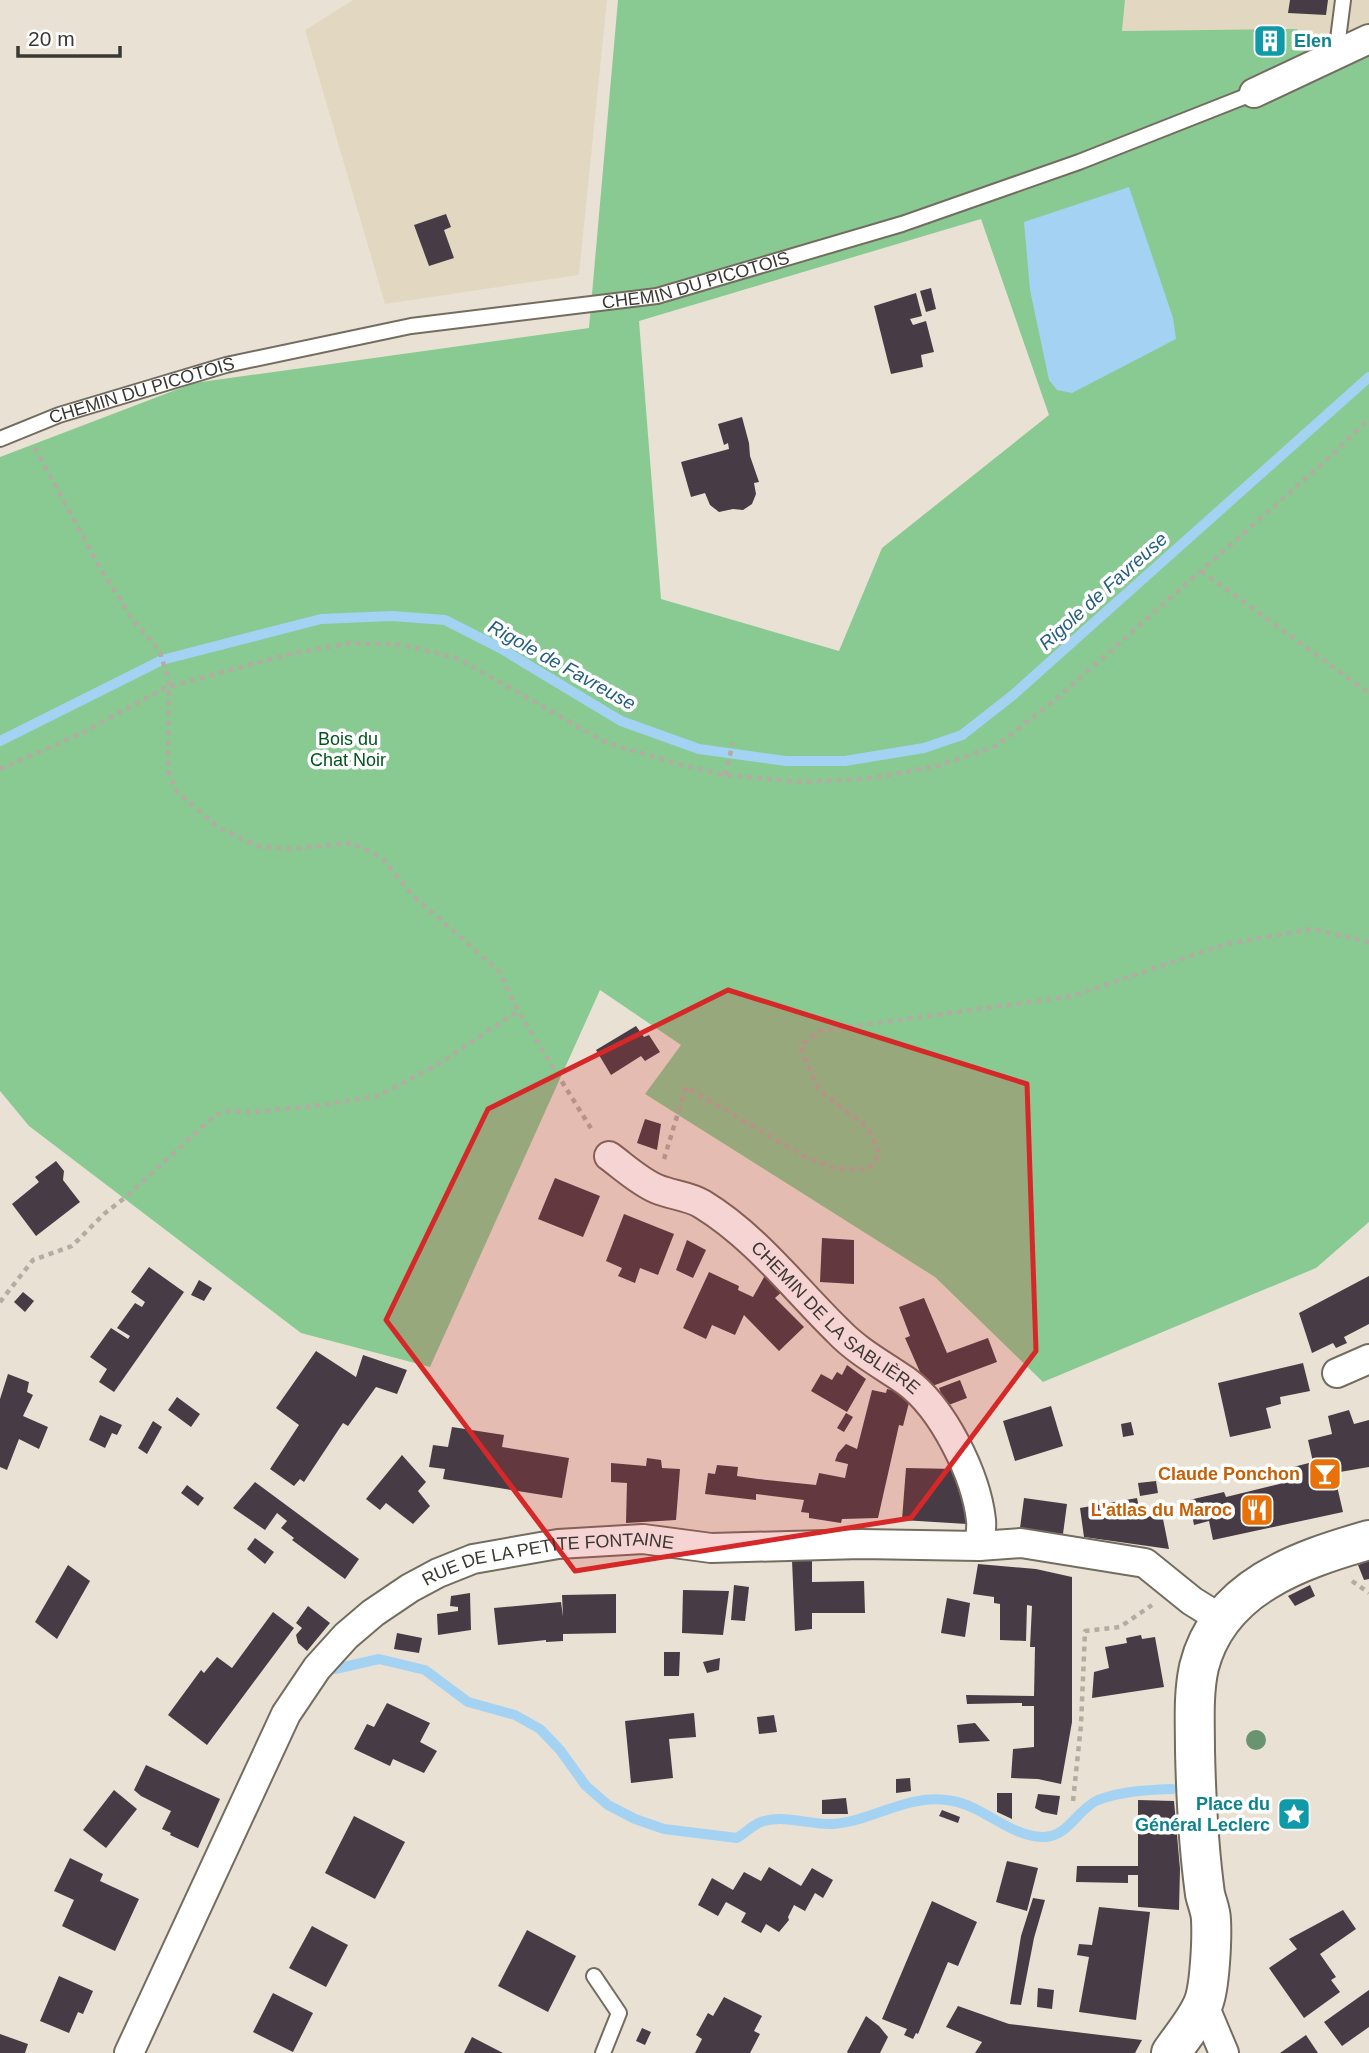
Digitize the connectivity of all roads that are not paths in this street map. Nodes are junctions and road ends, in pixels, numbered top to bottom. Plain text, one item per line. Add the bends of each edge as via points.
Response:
1 (1343, 0) edge
2 (1369, 39) edge
3 (1336, 55) junction
4 (1254, 93) joint
5 (0, 439) edge
6 (608, 1156) road end
7 (1369, 1359) edge
8 (1337, 1373) dead end
9 (1369, 1540) edge
10 (979, 1546) junction
11 (1221, 1619) junction
12 (594, 1976) dead end
13 (1203, 2003) junction
14 (129, 2053) edge
15 (603, 2053) edge
16 (1171, 2053) edge
17 (1224, 2053) edge

1 - 3 lane
2 - 3 street, CHEMIN DU PICOTOIS
3 - 4 street, CHEMIN DU PICOTOIS
4 - 5 lane, CHEMIN DU PICOTOIS via 1079,162 902,224 657,296 411,326 226,365 59,415
6 - 10 street, CHEMIN DE LA SABLIÈRE via 655,1189 699,1202 731,1223 840,1334 925,1399 965,1463 981,1521
7 - 8 street
9 - 11 main road via 1269,1577
10 - 11 street, RUE DE LA PETITE FONTAINE via 1021,1543 1145,1563
10 - 14 street, RUE DE LA PETITE FONTAINE via 711,1548 643,1539 558,1544 473,1559 410,1588 346,1636 286,1714
11 - 13 main road via 1200,1666 1194,1701 1195,1776 1211,1919
12 - 15 lane via 619,2013
13 - 16 main road
13 - 17 street

